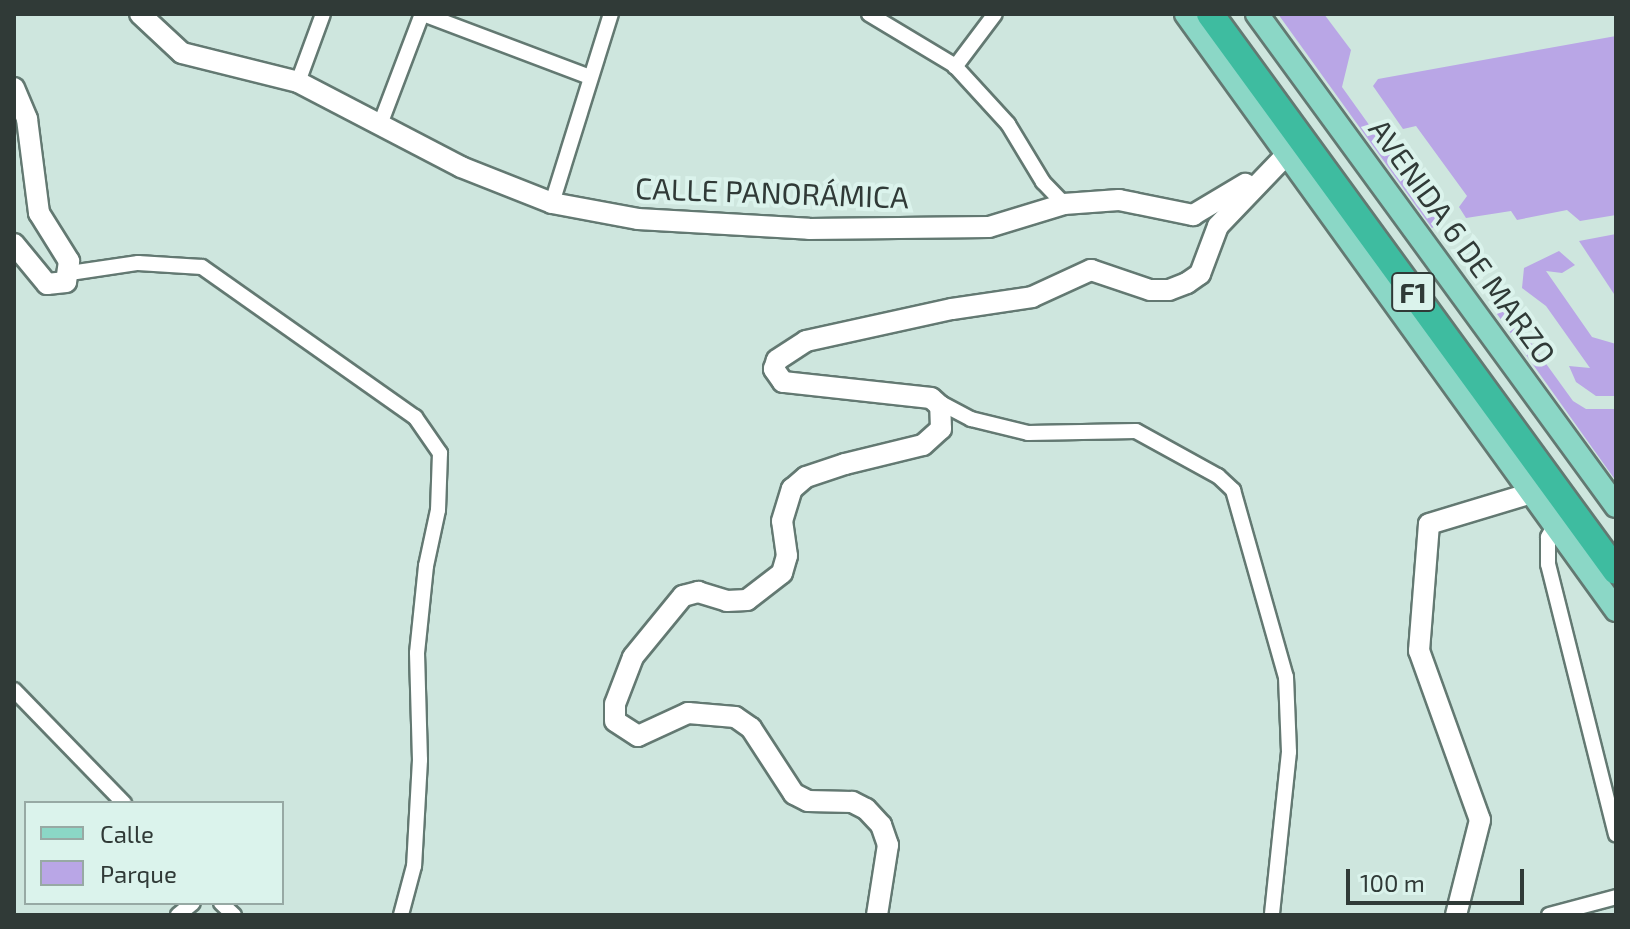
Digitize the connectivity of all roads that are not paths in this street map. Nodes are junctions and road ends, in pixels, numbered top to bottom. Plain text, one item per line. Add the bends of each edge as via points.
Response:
1 (140, 14) edge
2 (323, 14) edge
3 (422, 14) edge
4 (611, 14) edge
5 (869, 14) edge
6 (995, 14) edge
7 (1186, 14) edge
8 (1210, 14) edge
9 (1230, 14) edge
10 (1257, 14) edge
11 (955, 67) junction
12 (590, 77) junction
13 (298, 82) junction
14 (14, 88) edge
15 (381, 122) junction
16 (1287, 154) junction
17 (552, 203) junction
18 (1064, 204) junction
19 (14, 244) edge
20 (70, 273) junction
21 (931, 398) junction
22 (1532, 493) junction
23 (1616, 506) edge
24 (1555, 524) junction
25 (1616, 545) edge
26 (1616, 571) edge
27 (1616, 610) edge
28 (14, 690) edge
29 (122, 801) edge
30 (1616, 835) edge
31 (1616, 897) edge
32 (879, 913) edge
33 (401, 915) edge
34 (1272, 915) edge
35 (1456, 915) edge
36 (1549, 915) edge

1 - 13 street, CALLE PANORÁMICA via 182,53
2 - 13 street
3 - 12 street
3 - 15 street
4 - 12 street
5 - 11 street
6 - 11 street
7 - 16 main road
8 - 26 highway, F1
9 - 25 highway, AVENIDA 6 DE MARZO / F1
10 - 23 main road, AVENIDA 6 DE MARZO
11 - 18 street via 1008,124 1043,182
12 - 17 street
13 - 15 street, CALLE PANORÁMICA
14 - 20 street via 27,119 39,213 69,261
15 - 17 street, CALLE PANORÁMICA via 461,167
16 - 18 street, CALLE PANORÁMICA via 1209,210 1193,215 1119,200
16 - 21 street via 1218,226 1200,274 1187,283 1150,290 1091,270 1032,297 806,341 783,352 774,369 783,382
16 - 22 main road
17 - 18 street, CALLE PANORÁMICA via 638,219 809,229 989,227
19 - 20 street via 47,284 58,286
20 - 33 street via 138,263 202,267 415,417 440,453 438,510 417,653 420,760 414,866
21 - 32 street via 940,406 941,429 923,445 806,477 792,489 782,521 787,556 782,573 747,600 727,601 698,592 683,596 633,657 615,704 615,721 638,736 688,713 735,717 751,728 794,794 866,809 881,825 888,845
21 - 34 street via 971,419 1028,433 1136,431 1218,476 1233,490 1286,677 1289,752
22 - 24 main road
22 - 35 street via 1429,524 1419,651 1480,820
24 - 27 main road
24 - 30 street via 1548,537 1548,564
28 - 29 street
31 - 36 street

